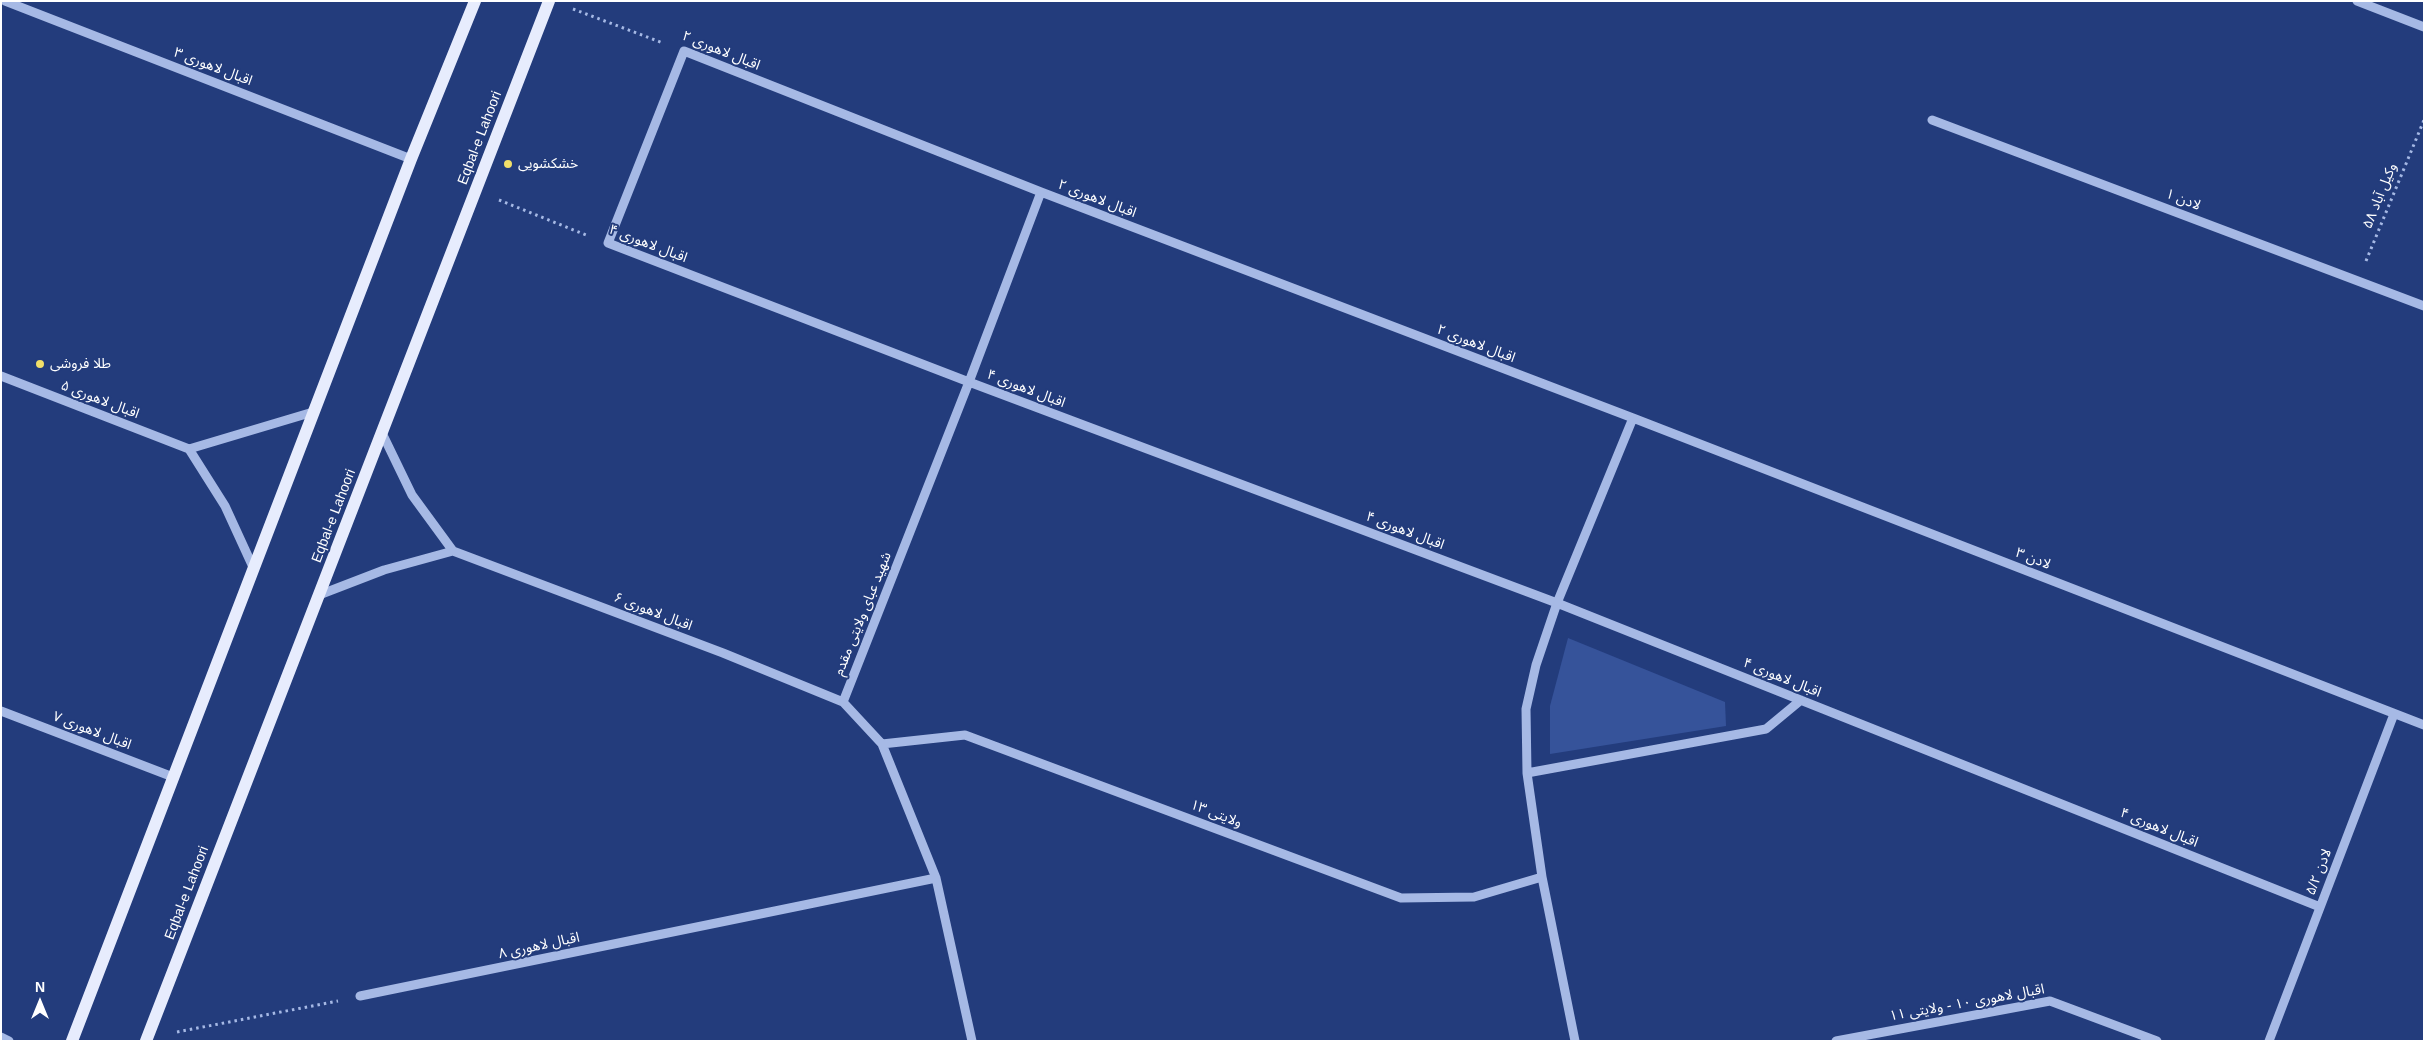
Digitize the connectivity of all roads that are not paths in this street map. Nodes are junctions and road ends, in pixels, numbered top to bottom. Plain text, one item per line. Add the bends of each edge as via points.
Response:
1 (5, 1) edge
2 (474, 1) edge
3 (549, 1) edge
4 (2357, 1) edge
5 (2424, 27) edge
6 (1932, 120) dead end
7 (411, 159) junction
8 (1041, 192) junction
9 (608, 243) joint
10 (2424, 306) edge
11 (1, 376) edge
12 (969, 382) junction
13 (313, 412) junction
14 (1633, 418) junction
15 (382, 433) junction
16 (189, 449) junction
17 (453, 551) junction
18 (253, 567) junction
19 (319, 595) junction
20 (1557, 603) junction
21 (1801, 700) junction
22 (843, 702) junction
23 (1, 711) edge
24 (2394, 714) junction
25 (2424, 725) edge
26 (882, 744) junction
27 (1527, 773) junction
28 (173, 777) junction
29 (1542, 877) junction
30 (936, 878) junction
31 (2320, 907) junction
32 (360, 996) road end
33 (1, 1038) edge
34 (146, 1039) edge
35 (9, 1041) edge
36 (72, 1041) edge
37 (972, 1041) edge
38 (1575, 1041) edge
39 (1836, 1041) edge
40 (2157, 1041) edge
41 (2269, 1041) edge

1 - 7 street, اقبال لاهوری ۳
2 - 7 main road
3 - 15 main road, Eqbal-e Lahoori
4 - 5 street
6 - 10 street, لادن ۱
7 - 13 main road
8 - 9 street, اقبال لاهوری ۲ via 684,51
8 - 12 street, شهید عبای ولایتی مقدم
8 - 14 street, اقبال لاهوری ۲
9 - 12 street, اقبال لاهوری ۴
11 - 16 street, اقبال لاهوری ۵
12 - 20 street, اقبال لاهوری ۴
12 - 22 street, شهید عبای ولایتی مقدم
13 - 16 street
13 - 18 main road
14 - 20 street
14 - 24 street, لادن ۳
15 - 17 street via 412,495
15 - 19 main road, Eqbal-e Lahoori
16 - 18 street via 225,506
17 - 19 street via 384,570
17 - 22 street, اقبال لاهوری ۶
18 - 28 main road
19 - 34 main road, Eqbal-e Lahoori
20 - 21 street, اقبال لاهوری ۴
20 - 27 street via 1536,665 1526,709
21 - 27 street via 1766,728
21 - 31 street, اقبال لاهوری ۴
22 - 26 street
23 - 28 street, اقبال لاهوری ۷
24 - 25 street, لادن ۳
24 - 31 street, لادن ۵/۲
26 - 29 street, ولایتی ۱۳ via 965,734 1400,898 1474,896
26 - 30 street
27 - 29 street
28 - 36 main road
29 - 38 street
30 - 32 street, اقبال لاهوری ۸
30 - 37 street
31 - 41 street, لادن ۵/۲
33 - 35 street
39 - 40 street, اقبال لاهوری ۱۰ - ولایتی ۱۱ via 2050,1000

